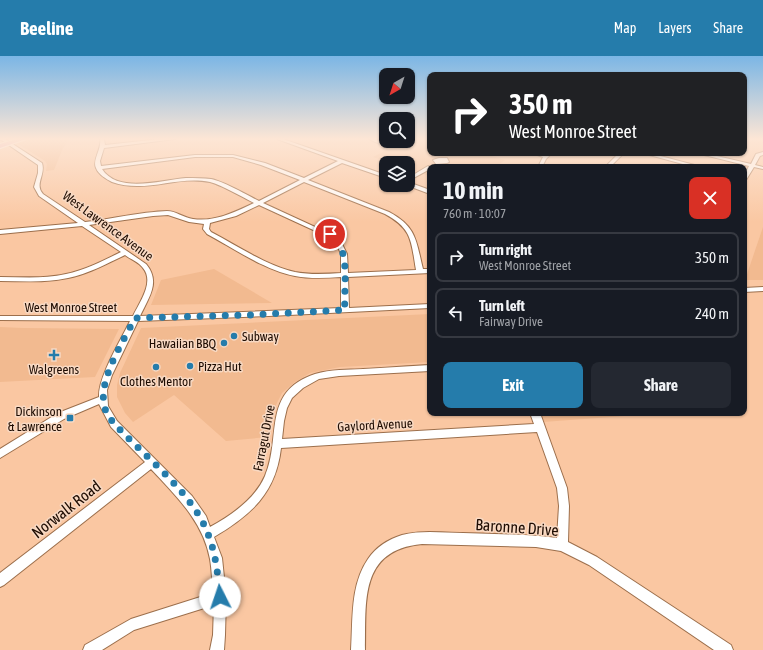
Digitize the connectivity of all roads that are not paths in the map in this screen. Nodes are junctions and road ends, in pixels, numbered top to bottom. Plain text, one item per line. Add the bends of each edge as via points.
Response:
1 (752, 166) edge
2 (41, 167) edge
3 (108, 167) edge
4 (269, 167) edge
5 (331, 167) edge
6 (358, 167) edge
7 (98, 168) joint
8 (427, 169) edge
9 (379, 174) edge
10 (747, 174) edge
11 (415, 176) edge
12 (304, 180) junction
13 (415, 187) edge
14 (427, 191) edge
15 (259, 202) junction
16 (207, 222) junction
17 (83, 224) junction
18 (0, 232) edge
19 (125, 252) junction
20 (420, 271) junction
21 (427, 271) edge
22 (344, 274) junction
23 (0, 279) edge
24 (763, 289) edge
25 (747, 290) edge
26 (427, 306) edge
27 (345, 310) junction
28 (0, 318) edge
29 (135, 318) junction
30 (427, 368) edge
31 (104, 399) junction
32 (536, 416) edge
33 (540, 428) junction
34 (276, 444) junction
35 (0, 454) edge
36 (151, 462) junction
37 (208, 534) junction
38 (562, 545) junction
39 (0, 581) edge
40 (220, 597) junction
41 (90, 650) edge
42 (217, 650) edge
43 (358, 650) edge
44 (726, 650) edge

1 - 10 street
2 - 17 street, West Lawrence Avenue via 36,190
3 - 7 street
4 - 12 street
5 - 12 street
6 - 9 street
7 - 15 street via 108,178 125,185 142,186 204,179
8 - 11 street
12 - 15 street
12 - 20 street via 386,213 404,223 412,233
13 - 14 street
15 - 16 street via 229,217
15 - 22 street via 337,239 344,254
16 - 17 street via 190,221 174,214 161,213
16 - 22 street via 206,229 209,233 279,270 305,276
17 - 18 street
17 - 19 street, West Lawrence Avenue
19 - 23 street via 86,271 68,276 37,280
19 - 29 street, West Lawrence Avenue via 148,269 151,279
20 - 21 street
20 - 22 street
22 - 27 street
24 - 25 street
26 - 27 street, West Monroe Street
27 - 29 street, West Monroe Street
28 - 29 street, West Monroe Street
29 - 31 street, West Lawrence Avenue via 108,375
30 - 34 street, Farragut Drive via 333,373 306,382 284,402 280,412
31 - 35 street via 61,416
31 - 36 street, West Lawrence Avenue via 107,414 112,421
32 - 33 street
33 - 34 street, Gaylord Avenue
33 - 38 street via 562,488
34 - 37 street, Farragut Drive via 272,471 260,494 241,513
36 - 37 street, West Lawrence Avenue via 188,500
36 - 39 street, Norwalk Road
37 - 40 street, West Lawrence Avenue via 216,558
38 - 43 street, Baronne Drive via 530,540 422,538 391,545 373,562 363,580
38 - 44 street, Baronne Drive via 593,561
40 - 41 street via 131,625
40 - 42 street, West Lawrence Avenue

